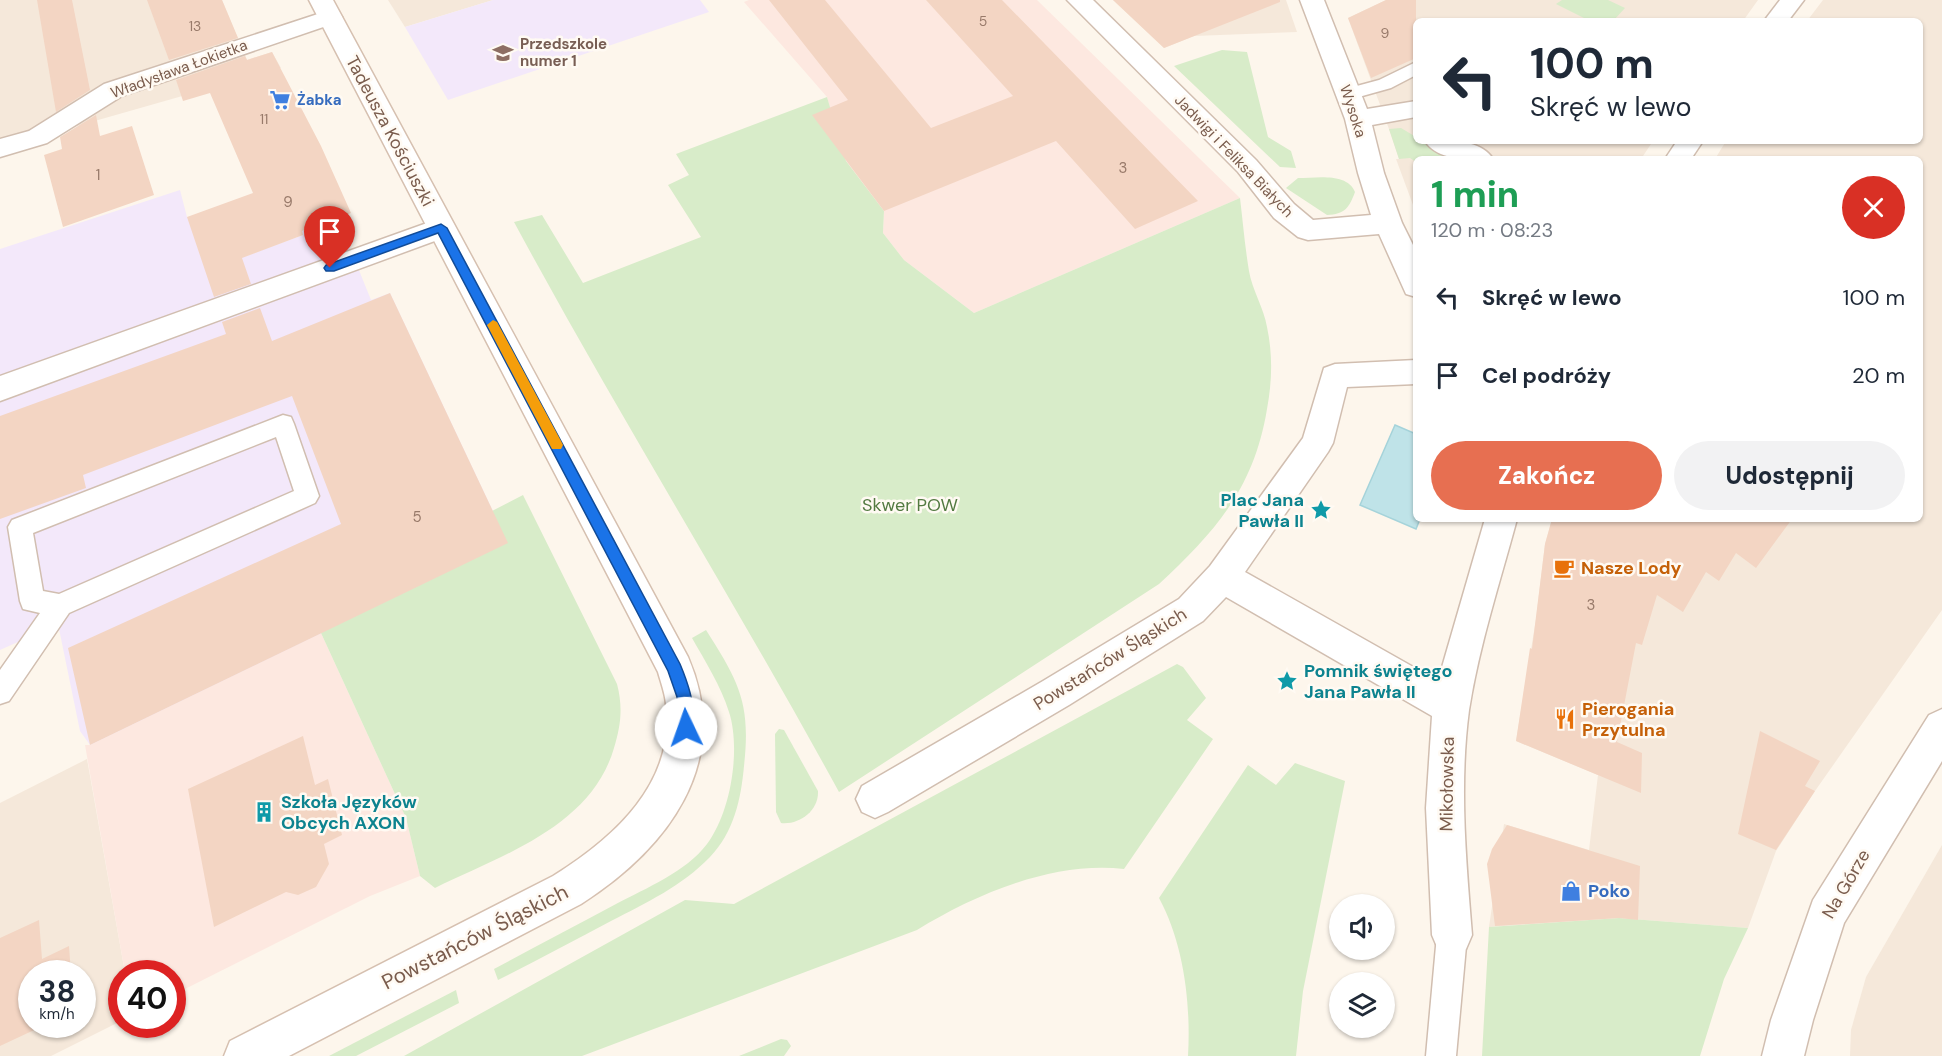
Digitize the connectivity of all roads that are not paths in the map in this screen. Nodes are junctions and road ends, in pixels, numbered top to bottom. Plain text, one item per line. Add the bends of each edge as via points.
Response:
1 (1079, 0) edge
2 (1792, 0) edge
3 (1322, 3) edge
4 (326, 9) edge
5 (1778, 18) edge
6 (1413, 70) edge
7 (1348, 94) junction
8 (1411, 115) edge
9 (1358, 119) junction
10 (1445, 144) edge
11 (0, 148) edge
12 (1473, 156) edge
13 (1388, 223) junction
14 (441, 228) junction
15 (1413, 278) edge
16 (1413, 372) edge
17 (0, 389) edge
18 (1500, 522) edge
19 (1222, 578) junction
20 (60, 605) junction
21 (0, 692) edge
22 (1450, 707) junction
23 (1942, 727) edge
24 (673, 781) joint
25 (875, 799) dead end
26 (1452, 935) joint
27 (245, 1056) edge
28 (1442, 1056) edge
29 (1783, 1056) edge

1 - 13 street, Jadwigi i Feliksa Białych via 1237,155 1284,211 1308,230
2 - 5 street
3 - 7 street, Wysoka
4 - 11 street, Władysława Łokietka via 113,90 38,137
4 - 14 street, Tadeusza Kościuszki
6 - 7 lane via 1385,84
7 - 9 street, Wysoka
8 - 9 street
9 - 13 street, Wysoka
10 - 12 street
13 - 15 street, Wysoka
14 - 17 street
14 - 24 street, Tadeusza Kościuszki via 675,669 686,713 683,745
16 - 19 street, Powstańców Śląskich via 1335,376 1317,443
18 - 22 street, Mikołowska
19 - 22 street
19 - 25 street, Powstańców Śląskich via 1191,610
20 - 20 lane via 32,601 20,527 283,424 308,496
20 - 21 lane
22 - 26 street, Mikołowska via 1444,806
23 - 29 street, Na Górze via 1827,914
24 - 27 street, Powstańców Śląskich via 642,831 591,877
26 - 28 lane, Mikołowska

